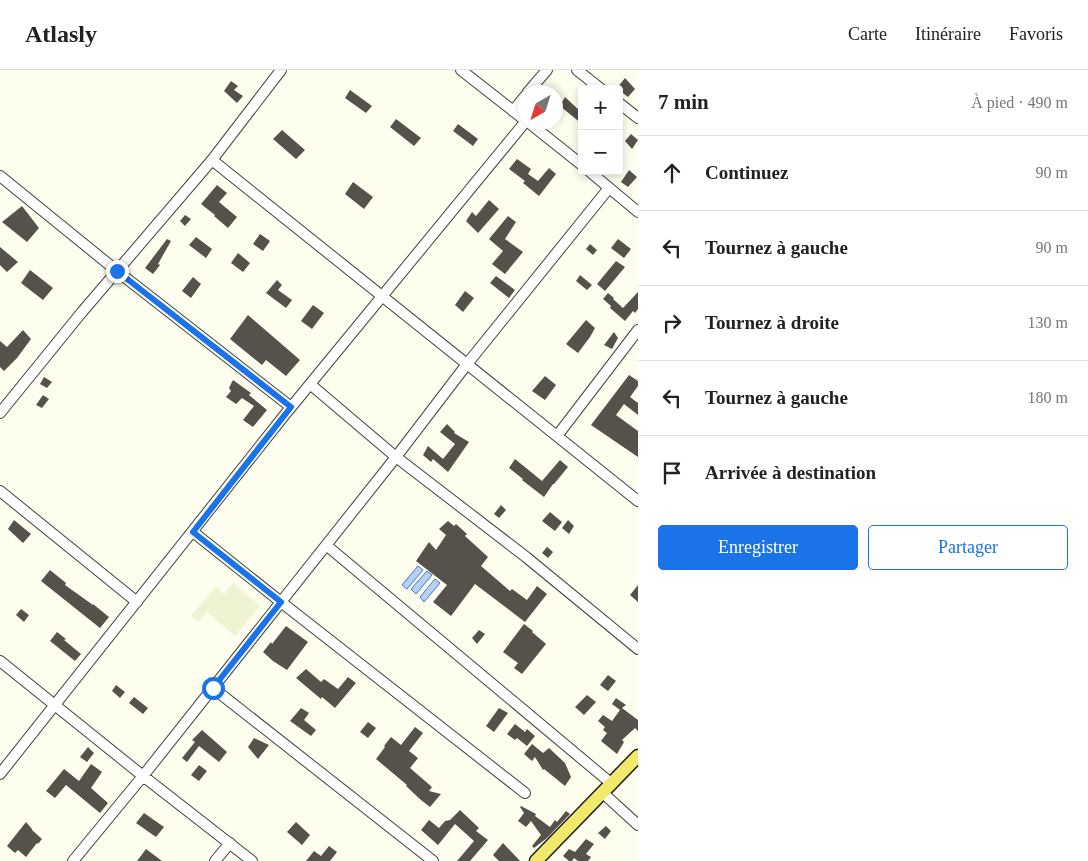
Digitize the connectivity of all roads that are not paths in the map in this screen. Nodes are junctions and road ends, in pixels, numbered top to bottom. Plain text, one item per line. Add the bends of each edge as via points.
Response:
1 (281, 70) edge
2 (461, 70) edge
3 (547, 70) edge
4 (577, 70) edge
5 (534, 85) edge
6 (596, 85) edge
7 (518, 105) edge
8 (623, 106) edge
9 (513, 111) junction
10 (518, 115) edge
11 (638, 118) edge
12 (519, 130) edge
13 (537, 130) edge
14 (212, 160) junction
15 (578, 162) edge
16 (594, 175) edge
17 (0, 176) edge
18 (609, 188) junction
19 (638, 212) edge
20 (117, 271) junction
21 (382, 296) junction
22 (638, 330) edge
23 (467, 364) junction
24 (310, 384) junction
25 (291, 407) junction
26 (0, 413) edge
27 (557, 436) junction
28 (396, 457) junction
29 (0, 492) edge
30 (638, 501) edge
31 (193, 532) junction
32 (326, 545) junction
33 (137, 602) junction
34 (281, 602) junction
35 (638, 649) edge
36 (0, 660) edge
37 (213, 688) junction
38 (56, 705) junction
39 (638, 756) edge
40 (0, 774) edge
41 (143, 776) junction
42 (607, 788) junction
43 (526, 793) dead end
44 (638, 825) edge
45 (230, 843) junction
46 (73, 861) edge
47 (215, 861) edge
48 (252, 861) edge
49 (432, 861) edge
50 (536, 861) edge

1 - 14 street
2 - 9 street
3 - 5 street
4 - 6 street
7 - 9 street
8 - 11 street
9 - 10 street
12 - 21 street
13 - 15 street
14 - 20 street
14 - 21 street
16 - 18 street
17 - 20 street
18 - 19 street
18 - 23 street
20 - 25 street
20 - 26 street
21 - 23 street
21 - 24 street
22 - 27 street
23 - 27 street
23 - 28 street
24 - 25 street
24 - 28 street
25 - 31 street
27 - 30 street
28 - 32 street
28 - 35 street
29 - 33 street
31 - 33 street
31 - 34 street
32 - 34 street
32 - 42 street
33 - 38 street
34 - 37 street
34 - 43 street
36 - 38 street
37 - 41 street
37 - 49 street
38 - 40 street
38 - 41 street
39 - 42 main road
41 - 45 street
41 - 46 street
42 - 44 street
42 - 50 main road
45 - 47 street
45 - 48 street

